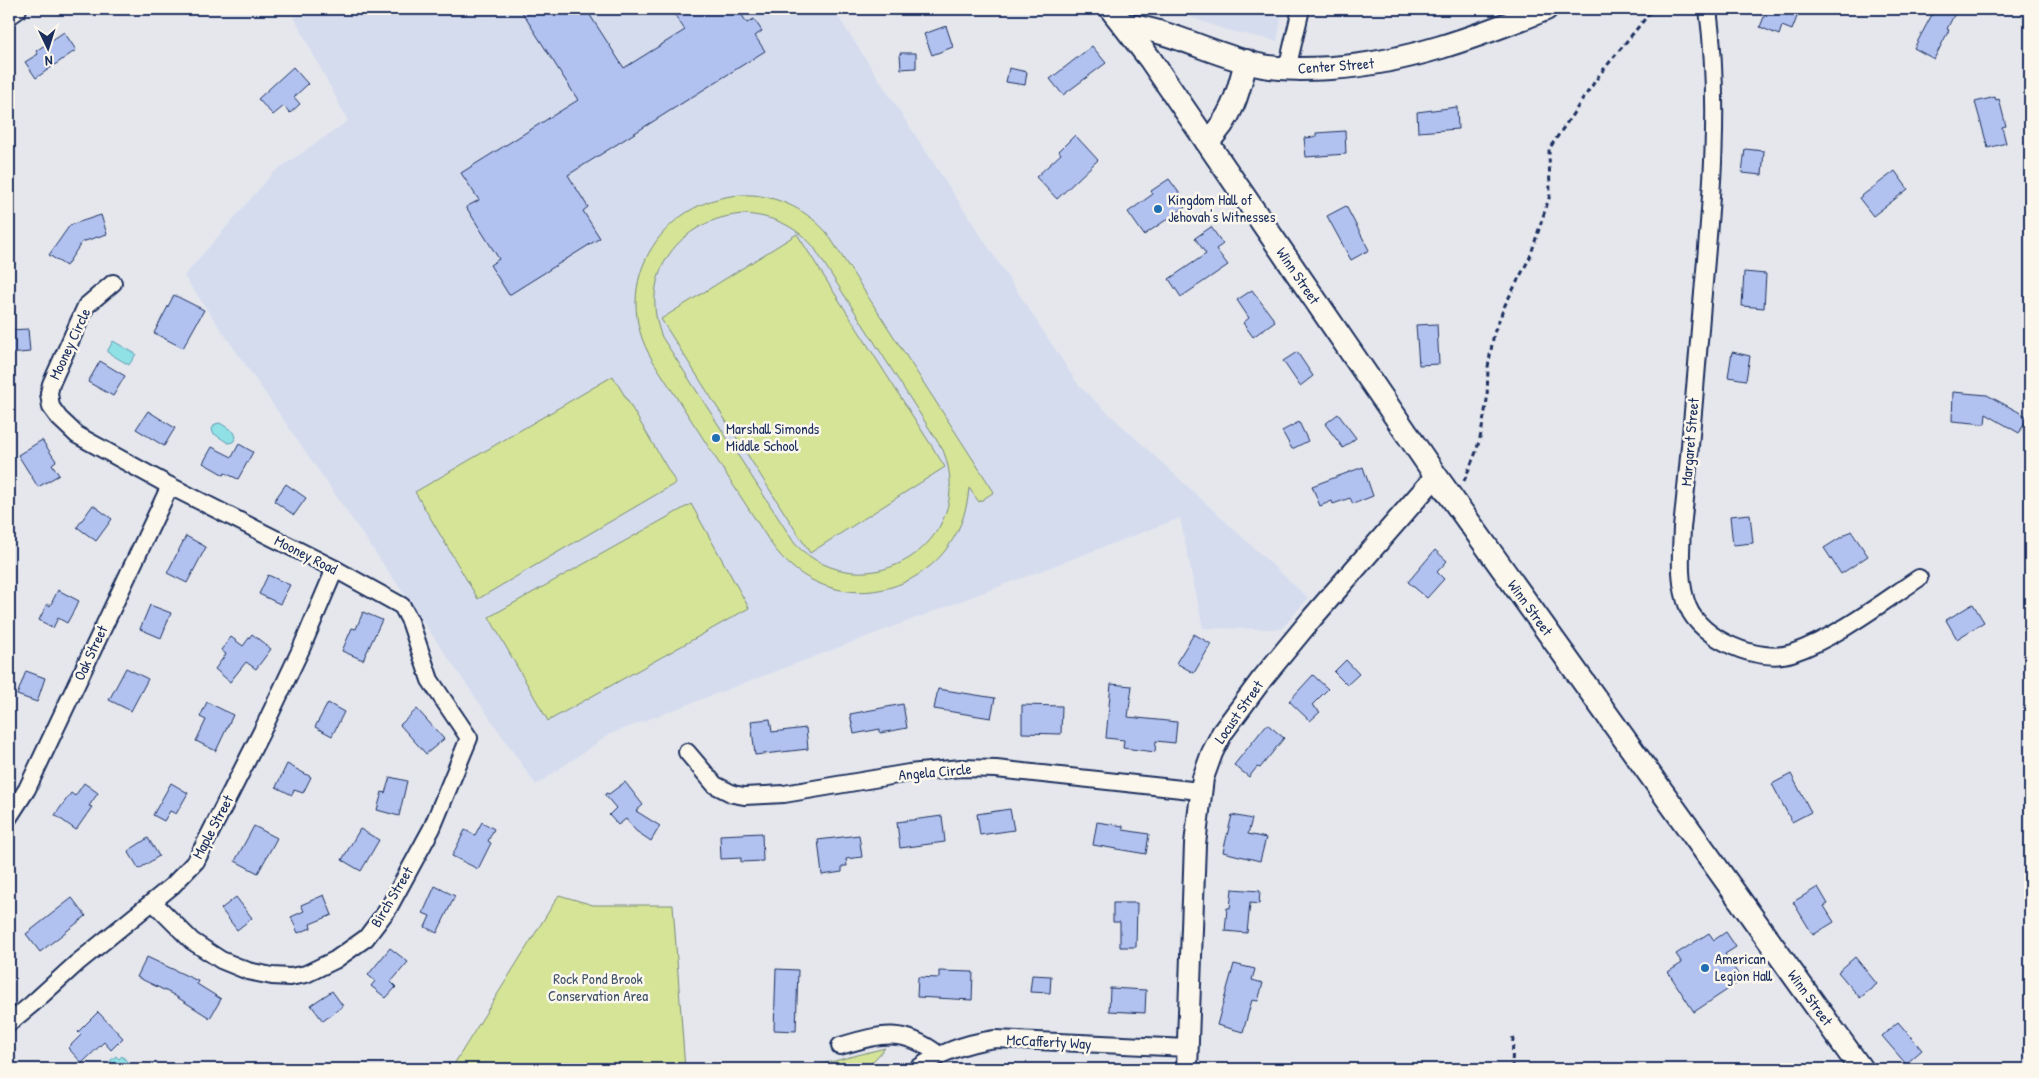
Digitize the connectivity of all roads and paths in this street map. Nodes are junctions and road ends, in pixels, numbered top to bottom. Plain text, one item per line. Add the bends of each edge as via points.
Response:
1 (16, 9) edge
2 (1301, 9) edge
3 (1546, 9) edge
4 (1653, 9) edge
5 (1708, 9) edge
6 (9, 14) edge
7 (1118, 17) edge
8 (1246, 62) junction
9 (1287, 69) junction
10 (1207, 142) junction
11 (113, 283) dead end
12 (77, 435) joint
13 (1436, 476) junction
14 (170, 486) junction
15 (1455, 503) junction
16 (335, 569) junction
17 (1919, 578) dead end
18 (469, 738) joint
19 (688, 752) dead end
20 (1200, 791) junction
21 (9, 817) edge
22 (153, 902) junction
23 (9, 1023) edge
24 (1513, 1037) dead end
25 (840, 1046) dead end
26 (1188, 1048) junction
27 (939, 1055) junction
28 (917, 1069) edge
29 (1187, 1069) edge
30 (1512, 1069) edge
31 (1860, 1069) edge

1 - 6 street
2 - 9 street
3 - 9 main road, Center Street via 1463,41 1406,58 1355,66
4 - 15 path via 1600,74 1549,149 1550,195 1530,257 1494,333 1481,434
5 - 17 street, Margaret Street via 1715,136 1682,528 1681,572 1689,608 1709,631 1730,645 1757,654 1790,654 1825,638
7 - 8 main road, Center Street
7 - 10 main road, Winn Street
8 - 9 main road, Center Street
8 - 10 main road via 1232,109
10 - 13 main road, Winn Street
11 - 12 street, Mooney Circle via 86,306 49,393 50,407
12 - 14 street, Mooney Road
13 - 15 main road, Winn Street
13 - 20 street, Locust Street via 1313,617 1234,716 1216,745
14 - 16 street, Mooney Road
14 - 21 street, Oak Street via 27,789
15 - 31 main road, Winn Street
16 - 18 street, Mooney Road via 402,606 430,680
16 - 22 street, Maple Street via 289,675 204,847 188,870
18 - 22 street, Birch Street via 432,828 388,909 366,938 335,960 306,974 290,977 248,971 221,960 192,941
19 - 20 street, Angela Circle via 716,785 744,796 784,794 909,773 961,768
20 - 26 street, Locust Street via 1195,844
22 - 23 street, Maple Street
24 - 30 path
25 - 27 street via 875,1036 906,1037
26 - 27 street, McCafferty Way via 995,1040 965,1045
26 - 29 street, Locust Street
27 - 28 street, McCafferty Way

